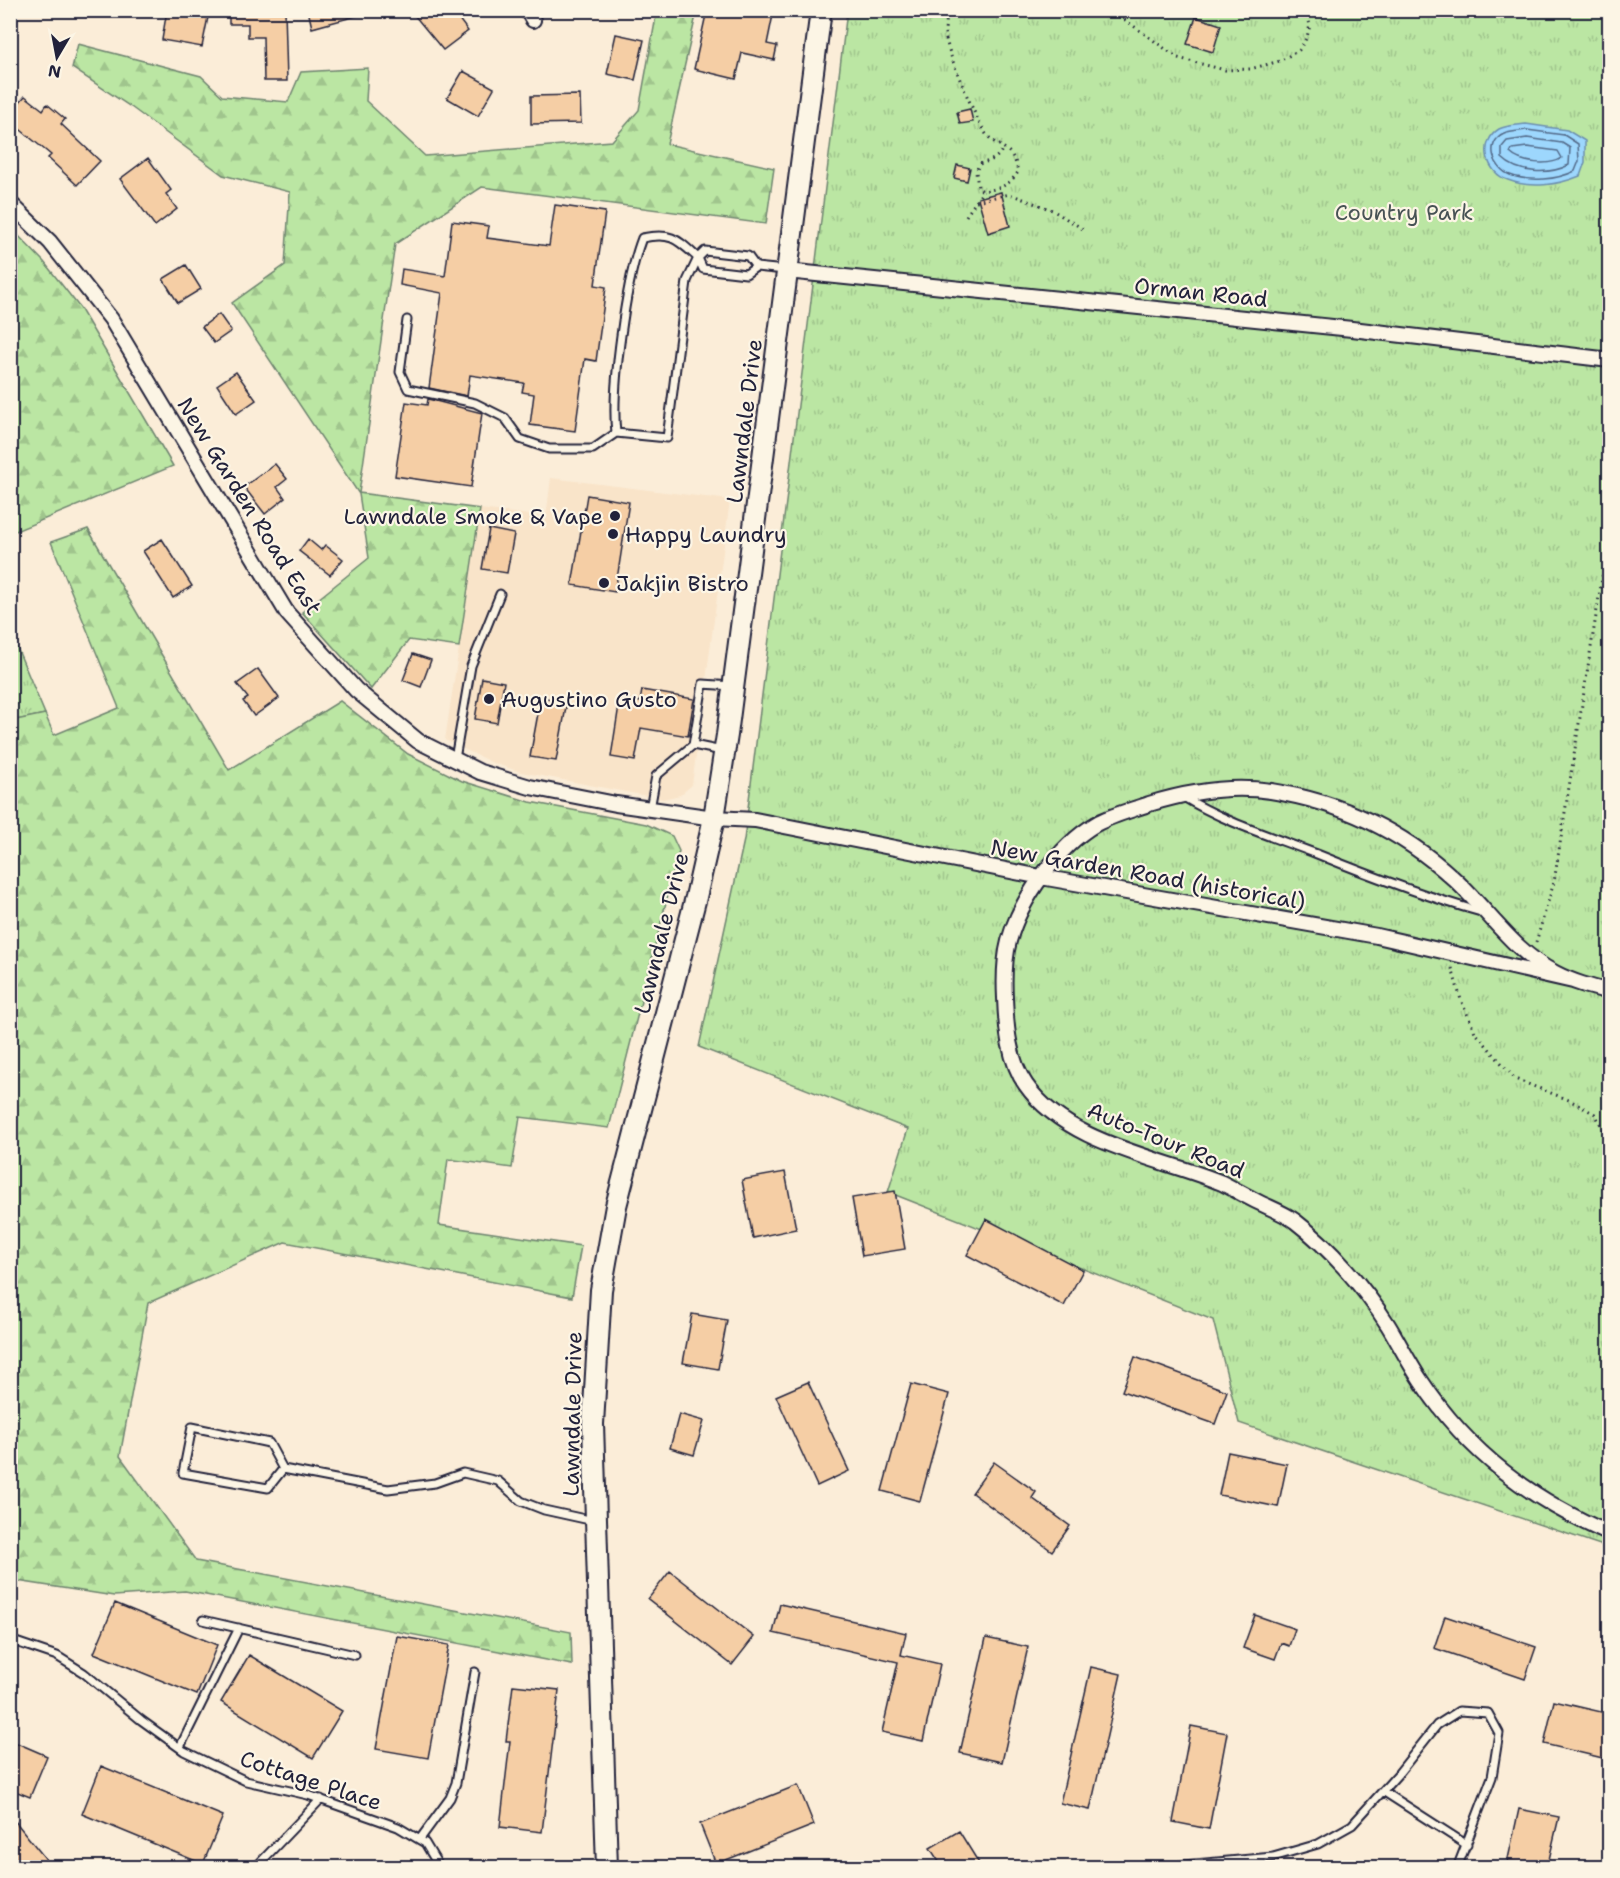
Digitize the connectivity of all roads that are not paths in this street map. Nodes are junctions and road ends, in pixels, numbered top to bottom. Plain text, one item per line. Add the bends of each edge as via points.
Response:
1 (821, 10) edge
2 (10, 203) edge
3 (698, 258) junction
4 (756, 267) junction
5 (788, 271) junction
6 (407, 320) dead end
7 (1610, 360) edge
8 (616, 433) junction
9 (501, 594) dead end
10 (734, 686) junction
11 (693, 745) junction
12 (725, 751) junction
13 (455, 759) junction
14 (1179, 794) junction
15 (650, 809) junction
16 (714, 818) junction
17 (1041, 877) junction
18 (1490, 914) junction
19 (1573, 981) junction
20 (1610, 992) edge
21 (283, 1469) junction
22 (594, 1521) junction
23 (1610, 1534) edge
24 (203, 1620) dead end
25 (239, 1628) junction
26 (10, 1640) edge
27 (355, 1655) dead end
28 (475, 1671) dead end
29 (180, 1748) junction
30 (1383, 1791) junction
31 (321, 1800) junction
32 (420, 1839) junction
33 (1467, 1845) junction
34 (255, 1868) edge
35 (440, 1868) edge
36 (607, 1868) edge
37 (1150, 1868) edge
38 (1457, 1868) edge

1 - 5 main road, Lawndale Drive
2 - 13 street, New Garden Road East via 50,242 111,319 287,613 356,690 418,741
3 - 4 lane via 705,251 748,256
3 - 4 lane via 703,269 746,274
3 - 8 lane via 687,281 667,438
3 - 8 lane via 679,241 662,234 642,238 635,257 619,362
4 - 5 lane
5 - 7 street, Orman Road via 1352,329
5 - 10 main road, Lawndale Drive
6 - 8 lane via 400,372 408,389 475,403 505,418 520,439 549,449 593,449
9 - 13 lane via 471,666
10 - 11 lane via 703,684
10 - 12 main road, Lawndale Drive
11 - 12 lane
11 - 15 lane via 656,776
12 - 16 main road, Lawndale Drive
13 - 15 street, New Garden Road East via 480,772 530,788
14 - 17 street, Auto-Tour Road via 1094,825
14 - 18 lane via 1249,830 1386,883
14 - 18 street, Auto-Tour Road via 1267,790 1326,803 1392,830 1450,875
15 - 16 street, New Garden Road East
16 - 17 street, New Garden Road (historical) via 755,820
16 - 22 main road, Lawndale Drive via 607,1246 593,1382
17 - 19 street, New Garden Road (historical) via 1377,936
17 - 23 street, Auto-Tour Road via 1018,917 1004,971 1008,1035 1015,1065 1026,1086 1046,1107 1073,1126 1110,1144 1222,1184 1291,1218 1326,1248 1359,1286 1422,1382 1464,1437 1522,1487 1570,1517
18 - 19 street, Auto-Tour Road via 1528,956
19 - 20 street, Auto-Tour Road
21 - 21 lane via 268,1488 183,1473 192,1427 269,1443
21 - 22 lane via 388,1489 435,1483 463,1473 498,1481 521,1501 544,1510
22 - 36 main road, Lawndale Drive
24 - 25 lane
25 - 27 lane
25 - 29 lane
26 - 29 lane, Cottage Place via 57,1656 84,1673
28 - 32 lane via 456,1783 450,1798
29 - 31 lane, Cottage Place via 246,1780
30 - 33 lane
30 - 33 lane via 1437,1725 1459,1711 1488,1713 1499,1733 1492,1777
30 - 37 lane via 1352,1825 1318,1844 1273,1857
31 - 32 lane, Cottage Place via 398,1827
31 - 34 lane
32 - 35 lane, Cottage Place
33 - 38 lane

